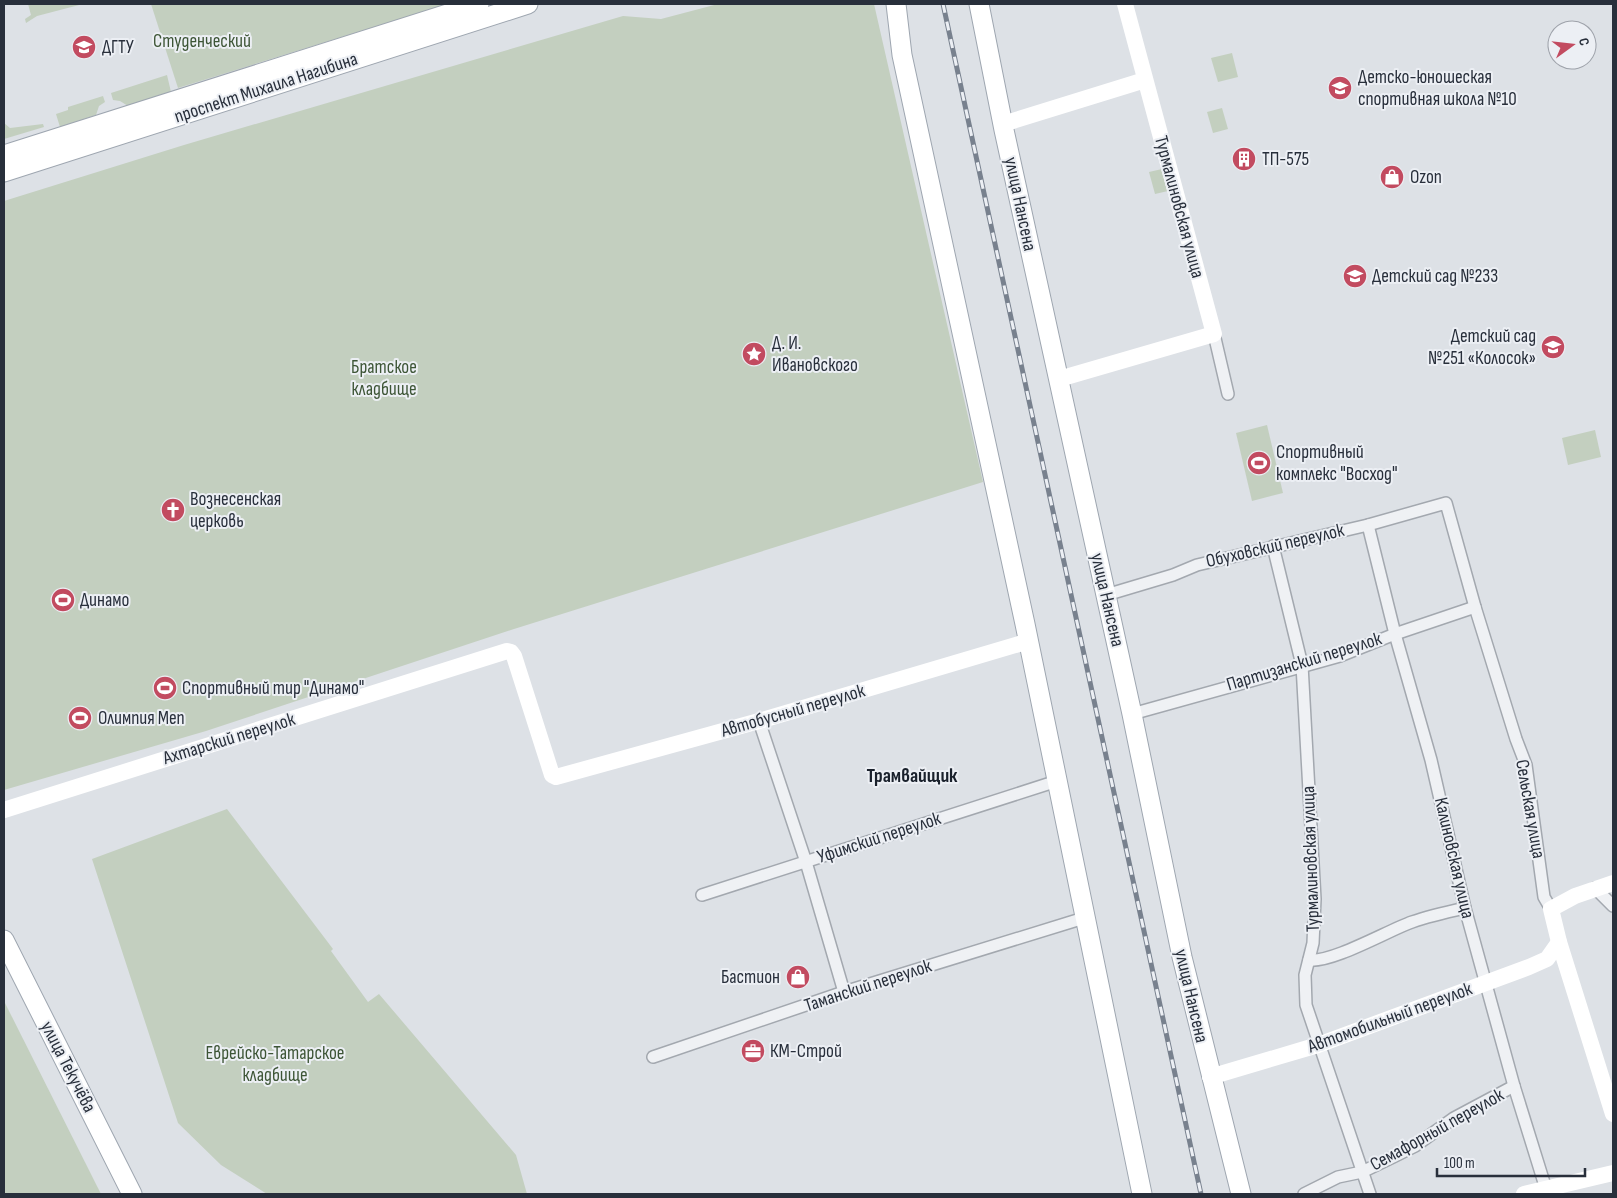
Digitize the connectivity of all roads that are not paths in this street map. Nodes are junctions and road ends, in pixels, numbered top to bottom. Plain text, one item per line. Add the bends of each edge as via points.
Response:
1 (479, 4) edge
2 (528, 4) edge
3 (896, 4) edge
4 (979, 4) edge
5 (1125, 4) edge
6 (1145, 80) junction
7 (1003, 124) junction
8 (4, 154) edge
9 (4, 172) edge
10 (1214, 334) junction
11 (1059, 379) junction
12 (1228, 394) dead end
13 (1446, 503) joint
14 (1368, 525) junction
15 (1273, 546) junction
16 (1106, 595) junction
17 (1475, 607) junction
18 (1395, 634) junction
19 (1029, 641) junction
20 (1302, 665) junction
21 (1132, 714) junction
22 (759, 721) junction
23 (556, 777) joint
24 (1057, 782) junction
25 (4, 810) edge
26 (806, 862) junction
27 (1613, 883) edge
28 (1595, 888) junction
29 (702, 895) dead end
30 (1613, 906) edge
31 (1465, 908) junction
32 (1551, 909) junction
33 (1084, 918) junction
34 (4, 940) edge
35 (1559, 942) junction
36 (1309, 960) junction
37 (1486, 982) junction
38 (844, 992) junction
39 (1318, 1045) junction
40 (653, 1057) dead end
41 (1210, 1077) junction
42 (1514, 1086) junction
43 (1613, 1114) edge
44 (1362, 1172) junction
45 (1613, 1173) edge
46 (1546, 1189) junction
47 (1240, 1193) edge
48 (132, 1194) edge
49 (1142, 1194) edge
50 (1304, 1194) edge
51 (1370, 1194) edge
52 (1524, 1194) edge

1 - 8 main road, проспект Михаила Нагибина
2 - 9 main road, проспект Михаила Нагибина
3 - 19 main road via 902,55
4 - 7 main road, улица Нансена
5 - 6 street, Турмалиновская улица
6 - 7 street
6 - 10 street, Турмалиновская улица
7 - 11 main road, улица Нансена
10 - 11 street
10 - 12 street, Турмалиновская улица
11 - 16 main road, улица Нансена
13 - 14 street, Обуховский переулок
13 - 17 street, Сельская улица
14 - 15 street, Обуховский переулок
14 - 18 street, Калиновская улица
15 - 16 street, Обуховский переулок via 1197,565
15 - 20 street, Турмалиновская улица
16 - 21 main road, улица Нансена
17 - 18 street, Партизанский переулок
17 - 32 street, Сельская улица via 1526,766 1544,897
18 - 20 street, Партизанский переулок via 1340,656
18 - 31 street, Калиновская улица via 1432,760
19 - 22 street, Автобусный переулок
19 - 24 main road
20 - 21 street, Партизанский переулок
20 - 36 street, Турмалиновская улица via 1315,899
21 - 41 main road, улица Нансена
22 - 23 street, Автобусный переулок
22 - 26 street
23 - 25 street, Ахтарский переулок via 552,774 511,652
24 - 26 street, Уфимский переулок
24 - 33 main road
26 - 29 street, Уфимский переулок
26 - 38 street
27 - 28 street
28 - 30 street
28 - 32 street
31 - 36 street via 1412,922 1331,956
31 - 37 street, Калиновская улица
32 - 35 street, Сельская улица
33 - 38 street, Таманский переулок
33 - 49 main road
34 - 48 main road, улица Текучёва
35 - 37 street, Автомобильный переулок via 1547,959
35 - 43 street, Сельская улица
36 - 39 street, Турмалиновская улица via 1305,975 1306,1005
37 - 39 street, Автомобильный переулок
37 - 42 street, Калиновская улица
38 - 40 street, Таманский переулок
39 - 41 street, Автомобильный переулок
39 - 44 street, Турмалиновская улица
41 - 47 main road, улица Нансена
42 - 44 street, Семафорный переулок via 1454,1118 1415,1146
42 - 46 street, Калиновская улица
44 - 50 street, Семафорный переулок via 1338,1177
44 - 51 street, Турмалиновская улица
45 - 46 street
46 - 52 street

